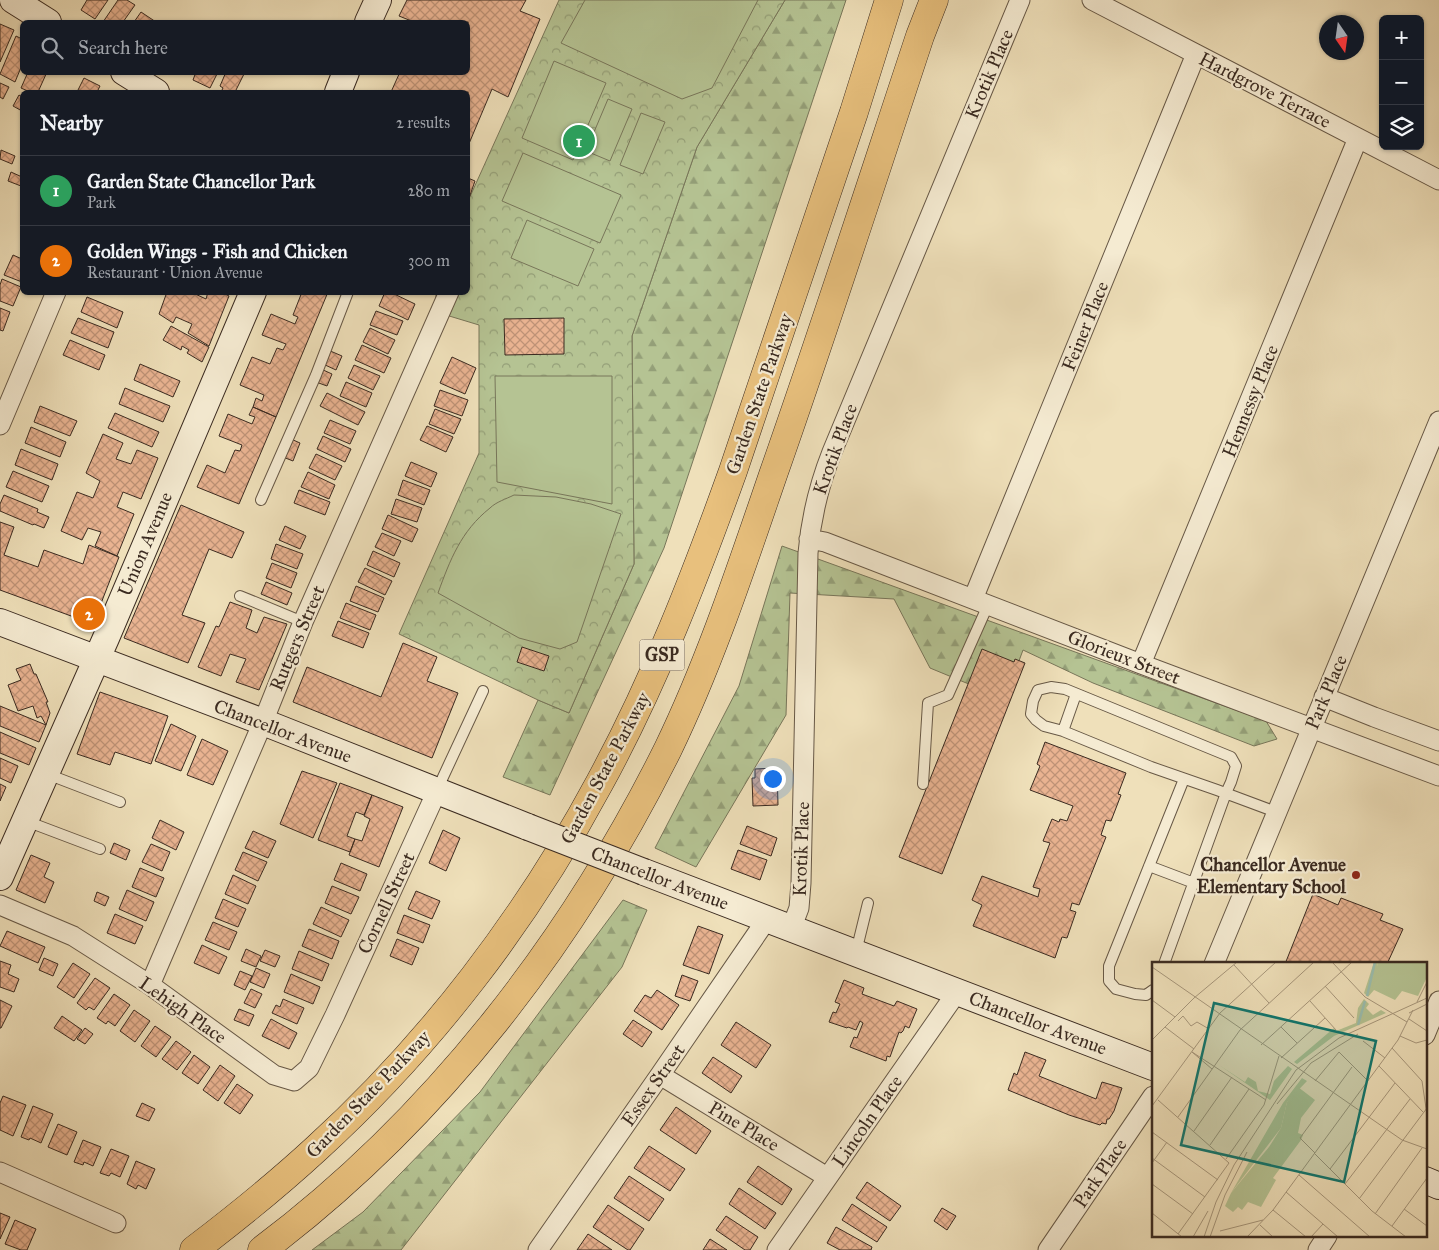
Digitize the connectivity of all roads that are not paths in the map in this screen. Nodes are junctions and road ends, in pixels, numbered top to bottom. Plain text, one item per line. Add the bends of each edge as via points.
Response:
1 (13, 0) edge
2 (378, 0) edge
3 (889, 0) edge
4 (934, 0) edge
5 (1020, 0) edge
6 (1092, 0) edge
7 (45, 20) edge
8 (369, 20) edge
9 (1196, 54) junction
10 (345, 75) edge
11 (339, 90) edge
12 (1358, 138) junction
13 (1439, 180) edge
14 (55, 295) edge
15 (251, 295) edge
16 (347, 295) edge
17 (448, 295) edge
18 (1439, 420) edge
19 (0, 424) edge
20 (261, 500) dead end
21 (809, 539) junction
22 (240, 596) dead end
23 (980, 602) junction
24 (0, 622) edge
25 (303, 622) junction
26 (97, 659) junction
27 (1141, 664) junction
28 (483, 691) dead end
29 (1076, 694) junction
30 (1324, 697) junction
31 (262, 722) junction
32 (1311, 728) junction
33 (1063, 730) junction
34 (1439, 741) edge
35 (46, 774) junction
36 (1439, 776) edge
37 (1184, 778) junction
38 (923, 784) dead end
39 (437, 791) junction
40 (1226, 793) junction
41 (120, 802) dead end
42 (1276, 812) junction
43 (25, 820) junction
44 (100, 849) dead end
45 (1149, 866) junction
46 (0, 877) edge
47 (1194, 883) junction
48 (868, 903) dead end
49 (0, 905) edge
50 (767, 919) junction
51 (791, 928) junction
52 (856, 953) junction
53 (1165, 962) edge
54 (1215, 962) edge
55 (150, 985) junction
56 (1152, 991) edge
57 (957, 992) junction
58 (1439, 1001) edge
59 (335, 1015) joint
60 (1431, 1028) edge
61 (1152, 1068) edge
62 (660, 1075) junction
63 (1152, 1097) edge
64 (0, 1172) edge
65 (827, 1177) junction
66 (1426, 1180) edge
67 (1439, 1186) edge
68 (116, 1222) dead end
69 (1326, 1238) edge
70 (194, 1250) edge
71 (262, 1250) edge
72 (538, 1250) edge
73 (777, 1250) edge
74 (1048, 1250) edge
75 (1318, 1250) edge

1 - 7 main road
2 - 8 main road
3 - 70 highway, Garden State Parkway / GSP via 851,122 712,529 648,685 600,783 503,939 432,1029 318,1148
4 - 71 highway, GSP via 723,618 688,706 642,798 552,946 476,1045 365,1164
5 - 21 street, Krotik Place via 832,452 816,497
6 - 9 street, Hardgrove Terrace
9 - 12 street, Hardgrove Terrace
9 - 23 street, Feiner Place
10 - 11 main road
12 - 13 street, Hardgrove Terrace
12 - 27 street, Hennessy Place
14 - 19 street
15 - 26 main road, Union Avenue
16 - 20 lane
17 - 25 street, Rutgers Street
18 - 30 street, Park Place
21 - 23 street, Glorieux Street via 825,542
21 - 51 street, Krotik Place via 802,883
22 - 25 lane
23 - 27 street, Glorieux Street
23 - 38 lane via 948,695 928,703
24 - 26 main road, Chancellor Avenue
25 - 31 street, Rutgers Street
26 - 31 main road, Chancellor Avenue
26 - 35 main road, Union Avenue
27 - 32 street, Glorieux Street
28 - 39 lane
29 - 33 lane
29 - 33 lane via 1051,687 1038,690 1033,701 1031,714 1036,720 1044,726
29 - 40 lane via 1231,757 1236,766
30 - 32 street, Park Place
30 - 34 street
31 - 39 main road, Chancellor Avenue
31 - 55 street, Rutgers Street
32 - 36 street, Glorieux Street
32 - 42 street, Park Place
33 - 37 lane
35 - 41 lane
35 - 43 main road, Union Avenue
37 - 40 lane
37 - 45 lane
39 - 50 main road, Chancellor Avenue, bridge
39 - 59 street, Cornell Street
40 - 42 lane
40 - 47 lane
42 - 54 street, Park Place
43 - 44 lane
43 - 46 main road, Union Avenue
45 - 47 lane
45 - 56 lane via 1109,966 1108,981 1116,990 1135,994
47 - 53 lane
48 - 52 lane
49 - 55 street, Lehigh Place via 73,936
50 - 51 main road, Chancellor Avenue
50 - 62 street, Essex Street
51 - 52 main road, Chancellor Avenue
52 - 57 main road, Chancellor Avenue
55 - 59 street, Lehigh Place via 274,1075 294,1081 309,1068
57 - 61 main road, Chancellor Avenue
57 - 65 street, Lincoln Place
58 - 60 street
62 - 65 street, Pine Place
62 - 72 street, Essex Street
63 - 74 street, Park Place
64 - 68 street
65 - 73 street, Lincoln Place
66 - 67 main road
69 - 75 street

